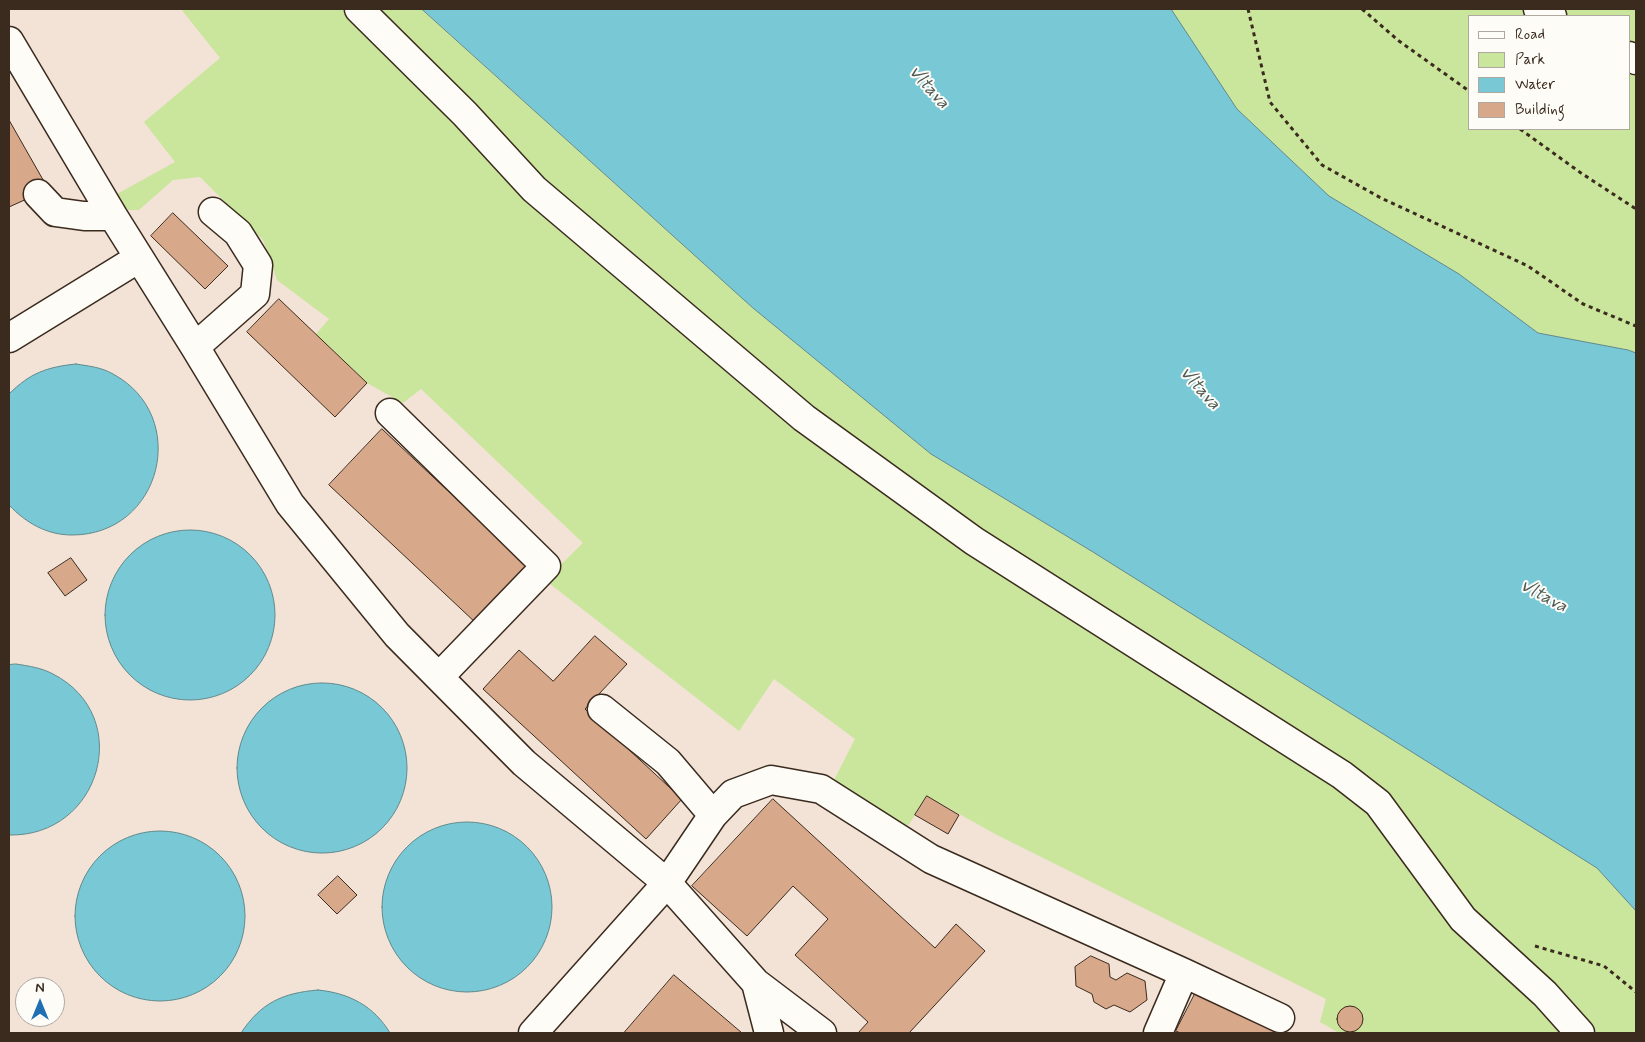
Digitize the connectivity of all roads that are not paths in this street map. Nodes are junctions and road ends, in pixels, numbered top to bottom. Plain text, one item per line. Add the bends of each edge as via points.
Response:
1 (359, 9) edge
2 (1538, 9) edge
3 (1550, 15) edge
4 (9, 41) edge
5 (38, 194) dead end
6 (213, 212) dead end
7 (113, 216) junction
8 (139, 258) junction
9 (9, 338) edge
10 (195, 347) junction
11 (390, 413) dead end
12 (439, 677) junction
13 (602, 709) dead end
14 (713, 815) junction
15 (666, 883) junction
16 (1184, 973) junction
17 (756, 983) junction
18 (1280, 1018) dead end
19 (533, 1033) edge
20 (769, 1033) edge
21 (822, 1033) edge
22 (1158, 1033) edge
23 (1580, 1033) edge

1 - 23 lane via 465,114 534,190 804,418 974,541 1342,775 1378,804 1463,919 1545,994
2 - 3 lane
4 - 7 lane
5 - 7 lane via 55,212
6 - 10 lane via 238,233 258,265 255,294
7 - 8 lane
8 - 9 lane
8 - 10 lane
10 - 12 lane via 290,504 397,634
11 - 12 lane via 546,566
12 - 15 lane via 524,763
13 - 14 lane via 668,762
14 - 15 lane
14 - 16 lane via 732,794 771,780 822,789 931,859
15 - 17 lane
15 - 19 lane
16 - 18 lane
16 - 22 lane
17 - 20 lane
17 - 21 lane

